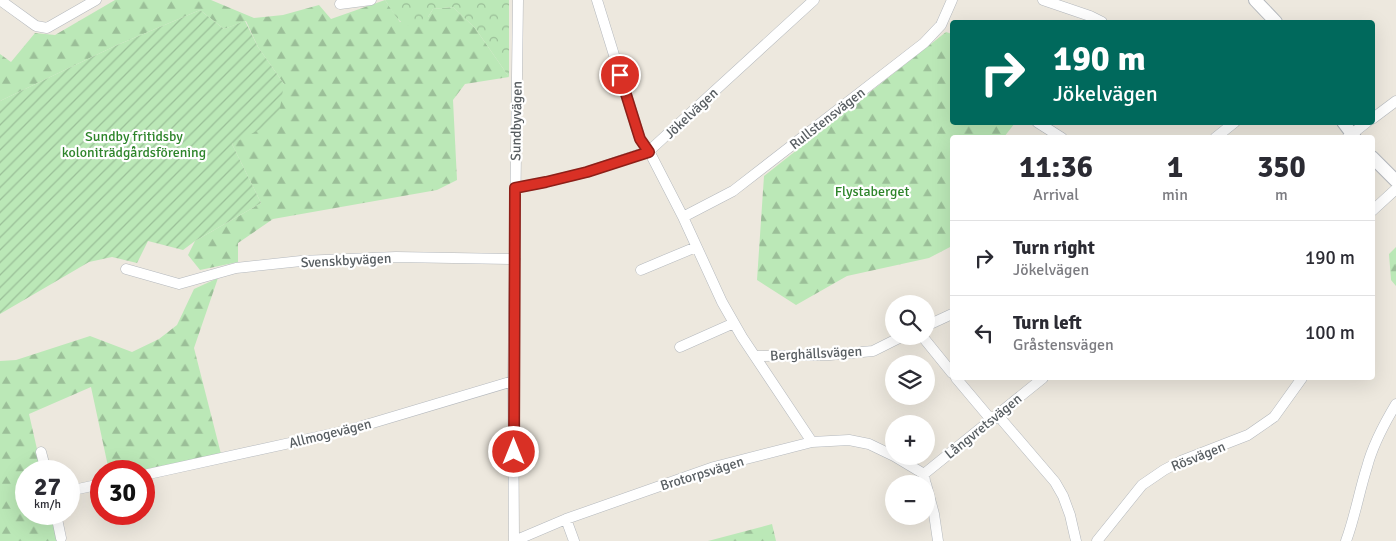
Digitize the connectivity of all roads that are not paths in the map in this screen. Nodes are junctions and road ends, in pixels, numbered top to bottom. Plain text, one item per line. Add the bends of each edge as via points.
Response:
1 (0, 0) edge
2 (96, 0) edge
3 (371, 0) edge
4 (518, 0) edge
5 (598, 0) edge
6 (952, 0) edge
7 (1042, 0) edge
8 (812, 1) edge
9 (1261, 1) edge
10 (340, 4) dead end
11 (1098, 20) edge
12 (1275, 20) edge
13 (1396, 101) edge
14 (1375, 116) edge
15 (1042, 125) edge
16 (1231, 125) edge
17 (1364, 125) edge
18 (1057, 135) edge
19 (1219, 135) edge
20 (1352, 135) edge
21 (649, 152) junction
22 (1375, 160) edge
23 (1396, 181) edge
24 (515, 188) junction
25 (1396, 189) edge
26 (1375, 208) edge
27 (683, 217) junction
28 (696, 246) junction
29 (515, 259) junction
30 (126, 269) dead end
31 (641, 270) dead end
32 (950, 315) edge
33 (734, 322) junction
34 (935, 322) edge
35 (885, 344) edge
36 (929, 345) edge
37 (680, 347) dead end
38 (755, 356) junction
39 (950, 371) edge
40 (958, 380) edge
41 (1040, 380) edge
42 (1301, 380) edge
43 (513, 381) junction
44 (1396, 404) edge
45 (994, 417) junction
46 (812, 442) junction
47 (41, 452) dead end
48 (885, 452) edge
49 (43, 460) edge
50 (905, 465) edge
51 (155, 473) edge
52 (918, 475) edge
53 (931, 475) edge
54 (566, 519) junction
55 (935, 521) edge
56 (58, 525) edge
57 (61, 538) dead end
58 (514, 541) edge
59 (574, 541) edge
60 (938, 541) edge
61 (1076, 541) edge
62 (1098, 541) edge
63 (1346, 541) edge

1 - 2 street via 36,26 47,28
3 - 10 street
4 - 24 street, Sundbyvägen
5 - 21 street via 640,139
6 - 27 street, Rullstensvägen via 941,25 924,43 733,190
7 - 11 street
8 - 21 street, Jökelvägen
9 - 12 street
13 - 14 street
15 - 18 street
16 - 19 street
17 - 20 street
21 - 24 street, Jökelvägen via 579,174
21 - 27 street
22 - 23 street
24 - 29 street, Sundbyvägen
25 - 26 street
27 - 28 street
28 - 31 street
28 - 33 street
29 - 30 street, Svenskbyvägen via 396,257 301,261 236,268 179,284
29 - 43 street, Sundbyvägen
32 - 34 street
33 - 37 street
33 - 38 street
35 - 38 street, Berghällsvägen via 873,350 830,355
36 - 39 street
38 - 46 street
40 - 45 street via 988,416
41 - 45 street, Långvretsvägen
42 - 62 street, Rösvägen via 1274,417 1248,435 1181,461 1142,485
43 - 51 street, Allmogevägen via 349,430
43 - 58 street, Sundbyvägen
44 - 63 street via 1380,432 1367,466
45 - 53 street, Långvretsvägen
45 - 61 street via 1001,419 1059,489
46 - 48 street, Brotorpsvägen via 849,440
46 - 54 street, Brotorpsvägen via 714,467
47 - 49 street
50 - 52 street, Brotorpsvägen
54 - 58 street, Brotorpsvägen
54 - 59 street
55 - 60 street
56 - 57 street

